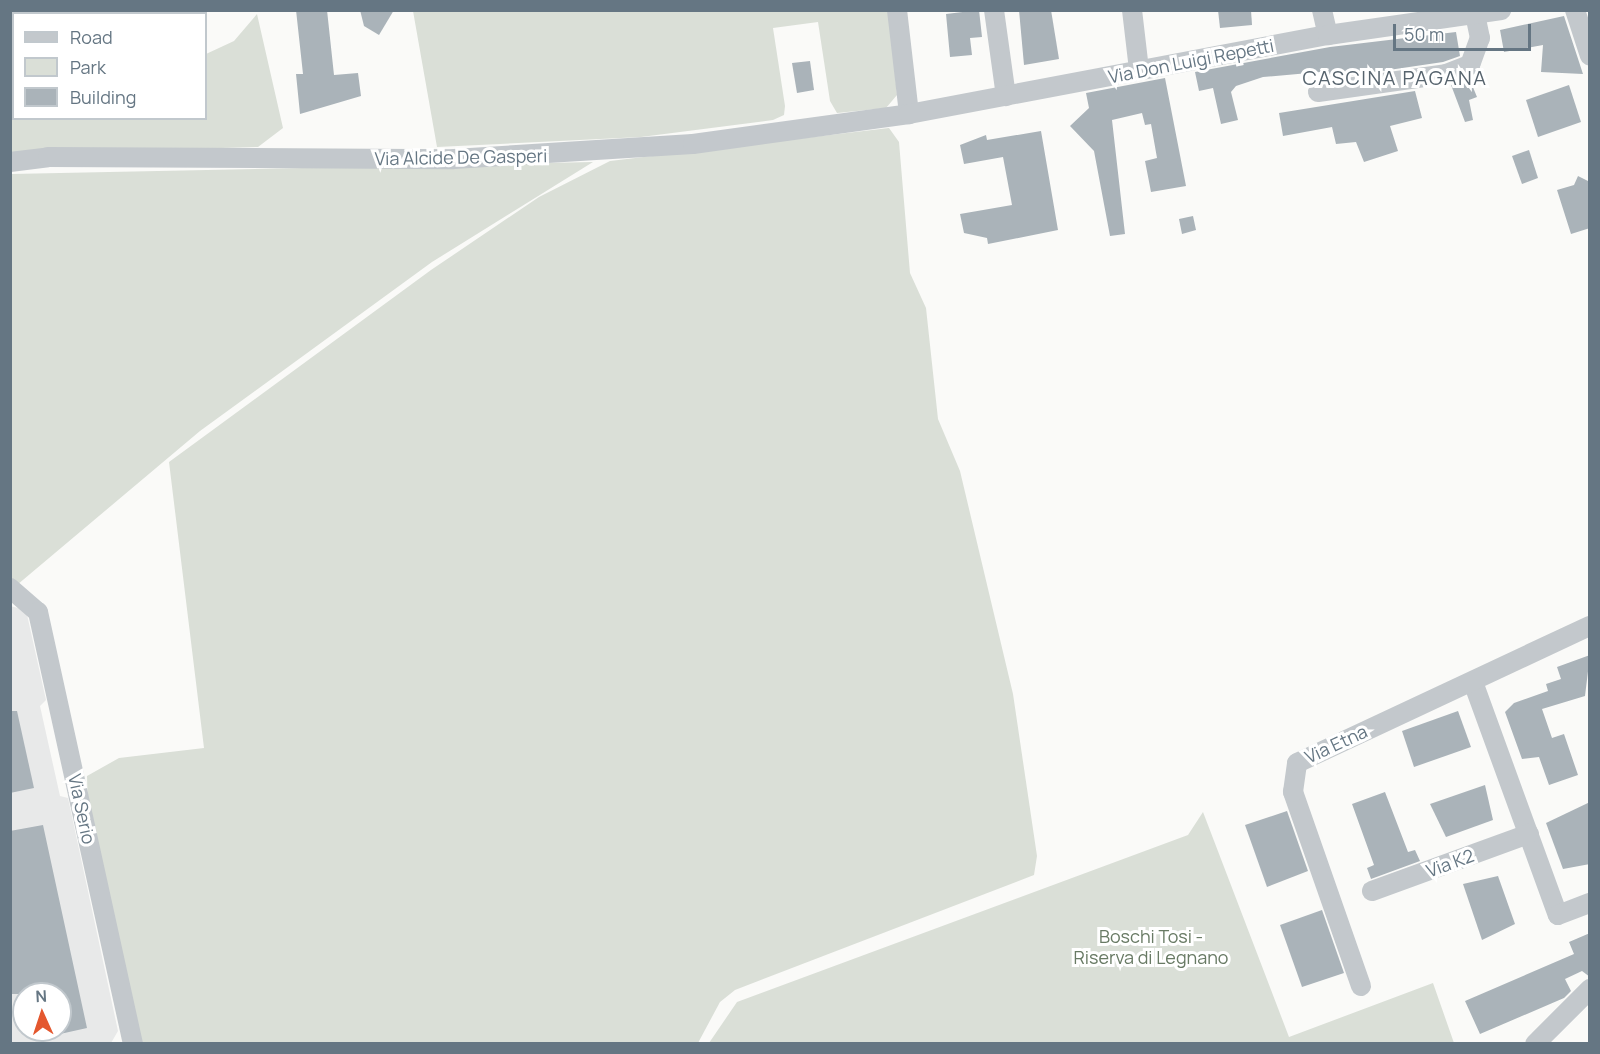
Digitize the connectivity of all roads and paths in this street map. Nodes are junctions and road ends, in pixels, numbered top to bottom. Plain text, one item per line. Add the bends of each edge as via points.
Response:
1 (897, 10) edge
2 (994, 10) edge
3 (1132, 10) edge
4 (1322, 10) edge
5 (1501, 10) edge
6 (1575, 10) edge
7 (1474, 12) edge
8 (1328, 35) junction
9 (1590, 56) edge
10 (1139, 70) junction
11 (1318, 92) dead end
12 (1005, 96) junction
13 (909, 114) junction
14 (10, 162) edge
15 (10, 588) edge
16 (1590, 626) edge
17 (1473, 682) junction
18 (1529, 834) junction
19 (1372, 891) dead end
20 (1590, 903) edge
21 (1361, 986) dead end
22 (1590, 989) edge
23 (133, 1044) edge
24 (1535, 1044) edge

1 - 13 street
2 - 12 street
3 - 10 street
4 - 8 street
5 - 7 street, Via Don Luigi Repetti
6 - 9 street
7 - 8 street, Via Don Luigi Repetti
7 - 11 street via 1479,46 1470,65 1446,74
8 - 10 street, Via Don Luigi Repetti
10 - 12 street, Via Don Luigi Repetti
12 - 13 street, Via Don Luigi Repetti
13 - 14 street, Via Alcide De Gasperi via 608,152 454,159 48,157
15 - 23 street, Via Serio via 38,612
16 - 17 street, Via Etna
17 - 18 street
17 - 21 street, Via Etna via 1305,756 1292,775 1293,792
18 - 19 street, Via K2
18 - 20 street via 1558,915
22 - 24 street

